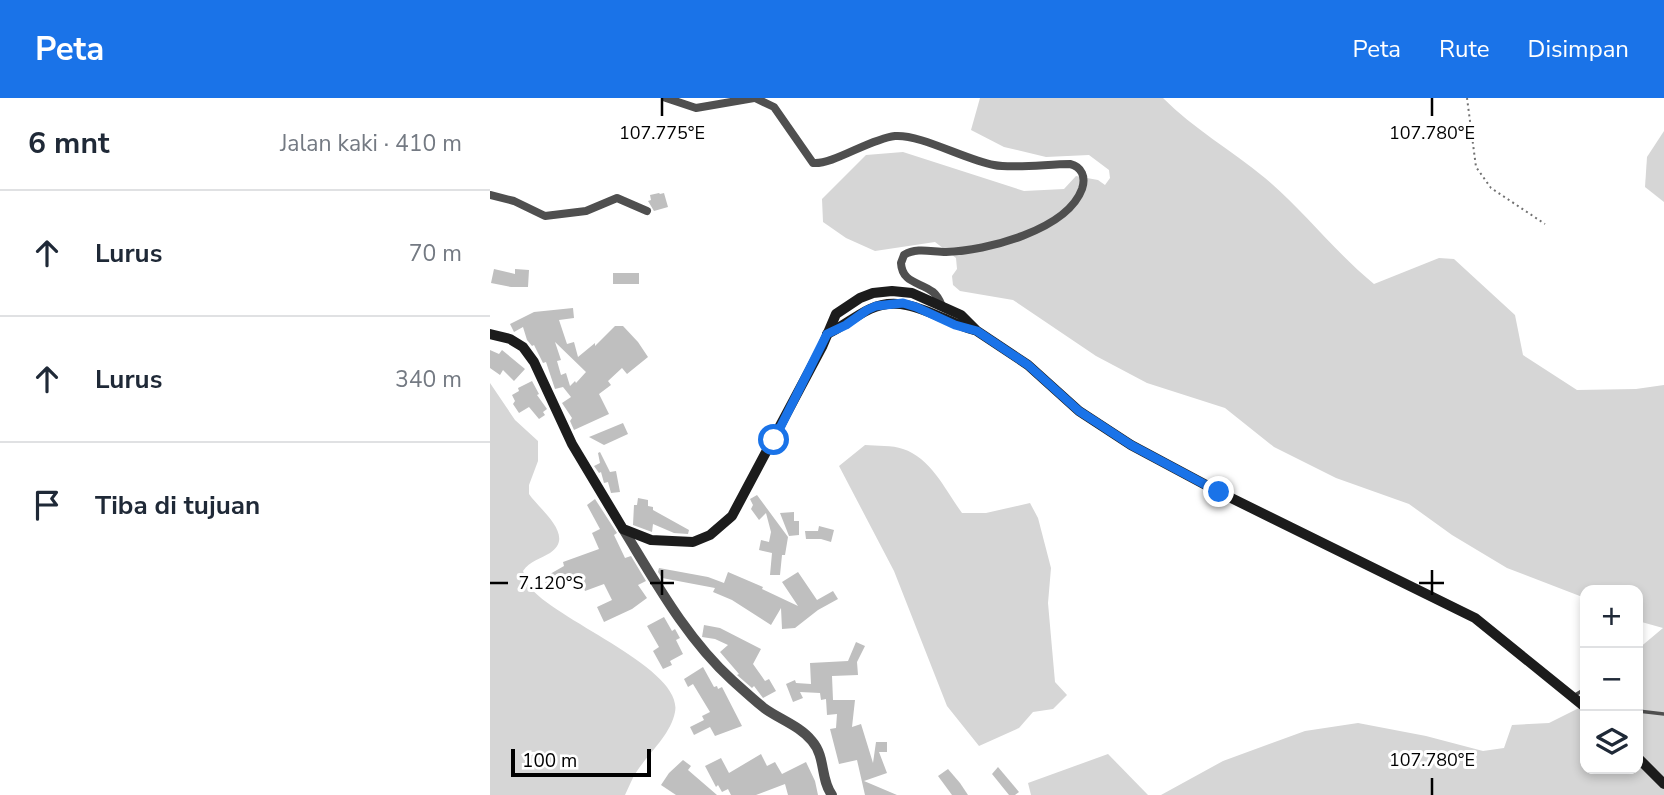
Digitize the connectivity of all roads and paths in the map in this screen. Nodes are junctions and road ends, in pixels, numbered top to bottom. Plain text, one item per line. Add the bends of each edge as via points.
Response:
1 (666, 98) edge
2 (754, 98) edge
3 (1467, 98) edge
4 (490, 195) edge
5 (647, 211) dead end
6 (1545, 224) dead end
7 (942, 306) junction
8 (977, 331) junction
9 (490, 334) edge
10 (827, 334) junction
11 (623, 529) junction
12 (1580, 692) edge
13 (1574, 695) junction
14 (1580, 702) edge
15 (1643, 712) edge
16 (1664, 714) edge
17 (1643, 763) edge
18 (1664, 784) edge
19 (832, 795) edge

1 - 2 street via 696,108
2 - 7 street via 774,107 813,163 897,136 994,165 1076,166 1083,178 1077,200 1049,224 972,249 917,250 904,256 904,275 931,290
3 - 6 path via 1476,167 1491,188
4 - 5 street via 542,216 586,211 617,198
7 - 8 main road via 961,315
7 - 10 main road via 912,293 873,293 836,314
8 - 10 main road via 903,303 876,306
8 - 13 main road via 1028,365 1079,411 1131,445 1475,618
9 - 11 main road via 523,347 534,362 572,444
10 - 11 main road via 750,486 724,524 693,542 651,540
11 - 19 street via 660,591 730,678 812,740 821,754
12 - 13 lane
13 - 14 main road
15 - 16 lane
17 - 18 main road

